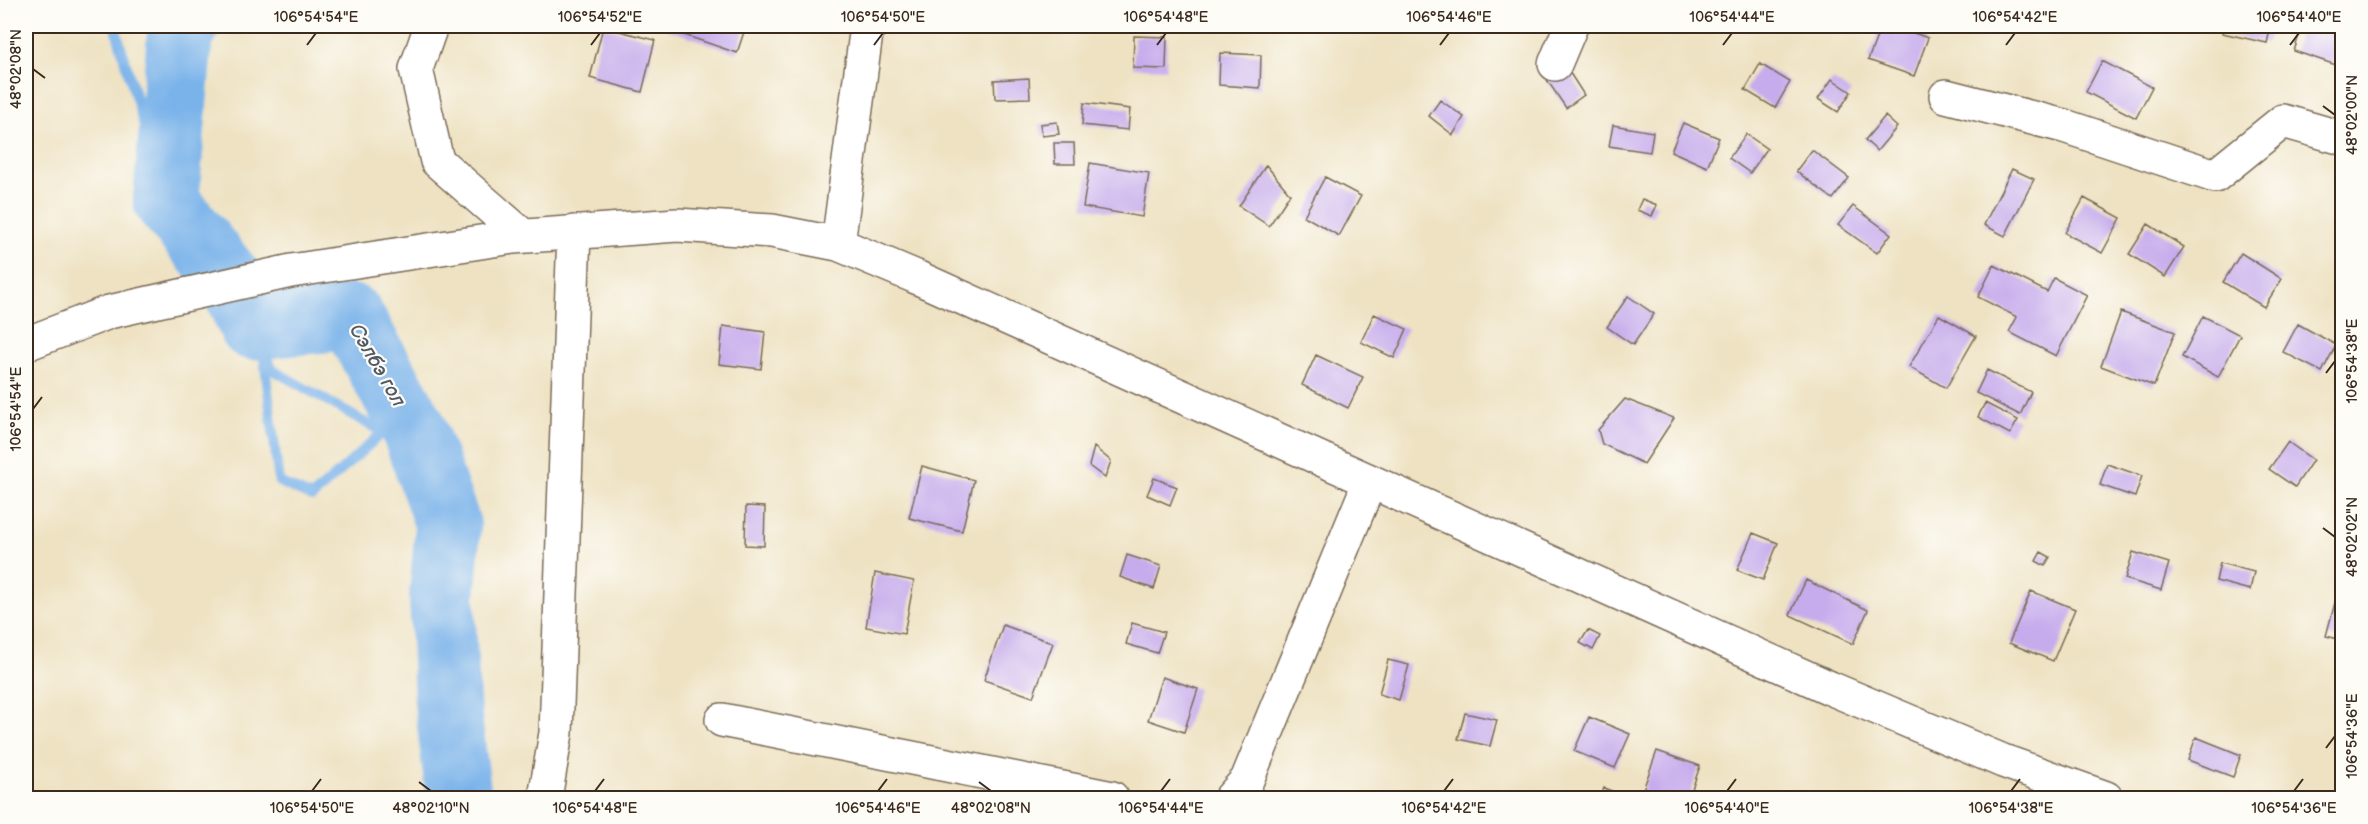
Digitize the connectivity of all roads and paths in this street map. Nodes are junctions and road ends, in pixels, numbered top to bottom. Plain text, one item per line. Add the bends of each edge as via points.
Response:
1 (431, 26) edge
2 (867, 26) edge
3 (1571, 26) edge
4 (1555, 64) dead end
5 (1946, 96) dead end
6 (2343, 138) edge
7 (574, 232) junction
8 (523, 236) junction
9 (838, 244) junction
10 (26, 344) edge
11 (1370, 481) junction
12 (722, 720) dead end
13 (545, 798) edge
14 (1112, 798) edge
15 (1231, 798) edge
16 (2106, 798) edge

1 - 8 street via 416,69 437,161
2 - 9 street
3 - 4 street
5 - 6 street via 2064,126 2215,176 2283,121
7 - 8 street
7 - 9 street via 677,225 771,231
7 - 13 street via 556,733
8 - 10 street via 327,264 109,312
9 - 11 street
11 - 15 street via 1247,780
11 - 16 street via 1841,692
12 - 14 street

